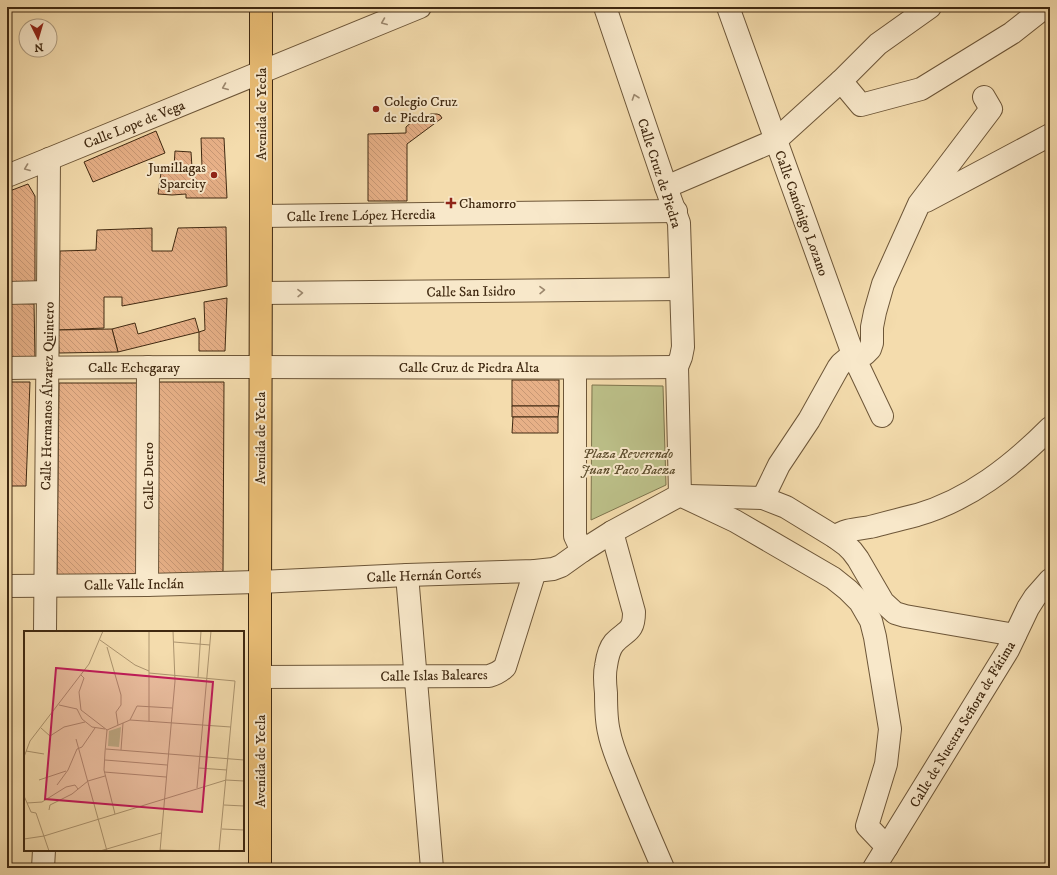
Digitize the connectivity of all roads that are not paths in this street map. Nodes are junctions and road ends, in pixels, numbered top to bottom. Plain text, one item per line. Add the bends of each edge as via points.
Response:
1 (261, 7) edge
2 (420, 7) edge
3 (605, 7) edge
4 (728, 7) edge
5 (930, 7) edge
6 (1045, 7) edge
7 (262, 72) junction
8 (841, 81) junction
9 (984, 97) dead end
10 (1050, 135) edge
11 (776, 140) junction
12 (49, 160) junction
13 (7, 176) edge
14 (666, 187) junction
15 (919, 204) junction
16 (676, 211) junction
17 (262, 216) junction
18 (681, 289) junction
19 (48, 292) junction
20 (7, 293) edge
21 (261, 293) junction
22 (854, 357) junction
23 (48, 367) junction
24 (148, 367) junction
25 (260, 367) junction
26 (677, 367) junction
27 (7, 368) edge
28 (575, 368) junction
29 (882, 416) dead end
30 (1050, 428) edge
31 (681, 496) junction
32 (763, 498) junction
33 (612, 532) junction
34 (835, 537) junction
35 (582, 551) junction
36 (535, 571) junction
37 (407, 575) junction
38 (1050, 580) edge
39 (260, 582) junction
40 (45, 585) junction
41 (147, 585) junction
42 (7, 586) edge
43 (45, 631) edge
44 (1015, 635) junction
45 (415, 676) junction
46 (260, 677) junction
47 (887, 847) junction
48 (44, 851) edge
49 (43, 868) edge
50 (260, 868) edge
51 (432, 868) edge
52 (663, 868) edge
53 (874, 868) edge

1 - 7 main road, Avenida de Yecla
2 -> 7 street, Calle Lope de Vega
14 -> 3 street, Calle Cruz de Piedra
4 - 11 street, Calle Canónigo Lozano
5 - 8 street via 878,44
6 - 8 street via 1012,33 921,89 861,105
7 -> 12 street, Calle Lope de Vega
7 - 17 main road, Avenida de Yecla
8 - 11 street
9 - 15 street via 991,109
10 - 15 street
11 - 14 street
11 - 22 street, Calle Canónigo Lozano
12 -> 13 street, Calle Lope de Vega
12 - 19 street, Calle Hermanos Álvarez Quintero
14 - 16 street, Calle Cruz de Piedra
15 - 22 street via 883,284 872,327 870,349
16 - 17 street, Calle Irene López Heredia
16 - 18 street, Calle Cruz de Piedra via 679,223
17 - 21 main road, Avenida de Yecla
21 -> 18 street, Calle San Isidro
18 - 26 street, Calle Cruz de Piedra via 683,347
19 - 20 street
19 - 23 street, Calle Hermanos Álvarez Quintero
21 - 25 main road, Avenida de Yecla
22 - 29 street, Calle Canónigo Lozano
22 - 32 street via 847,359 838,368 809,420 779,465
23 - 24 street, Calle Echegaray
23 - 27 street, Calle Echegaray
23 - 40 street, Calle Hermanos Álvarez Quintero
24 - 25 street, Calle Echegaray
24 - 41 street, Calle Duero
25 - 28 street, Calle Cruz de Piedra Alta
25 - 39 main road, Avenida de Yecla
26 - 28 street, Calle Cruz de Piedra Alta
26 - 31 street
28 - 35 street via 575,536
30 - 34 street via 1032,447 973,491 917,515 847,531
31 - 32 street
31 - 33 street
31 - 47 street via 735,521 833,578 848,590 867,612 875,636 890,729 886,764 867,826
32 - 34 street via 786,507
33 - 35 street
33 - 52 street via 634,619 630,629 613,644 609,653 605,673 607,720 615,753
34 - 44 street via 852,551 883,602 895,613
35 - 36 street, Calle Hernán Cortés via 561,566
36 - 37 street, Calle Hernán Cortés
36 - 45 street, Calle Islas Baleares via 505,667 501,671 489,676
37 - 39 street, Calle Hernán Cortés
37 - 45 street
38 - 44 street, Calle de Nuestra Señora de Fátima via 1035,597
39 - 41 street, Calle Valle Inclán
39 - 46 main road, Avenida de Yecla
40 - 41 street, Calle Valle Inclán
40 - 42 street, Calle Valle Inclán
40 - 43 street, Calle Hermanos Álvarez Quintero
44 - 47 street, Calle de Nuestra Señora de Fátima
45 - 46 street, Calle Islas Baleares
45 - 51 street
46 - 50 main road, Avenida de Yecla
47 - 53 street, Calle de Nuestra Señora de Fátima
48 - 49 street

